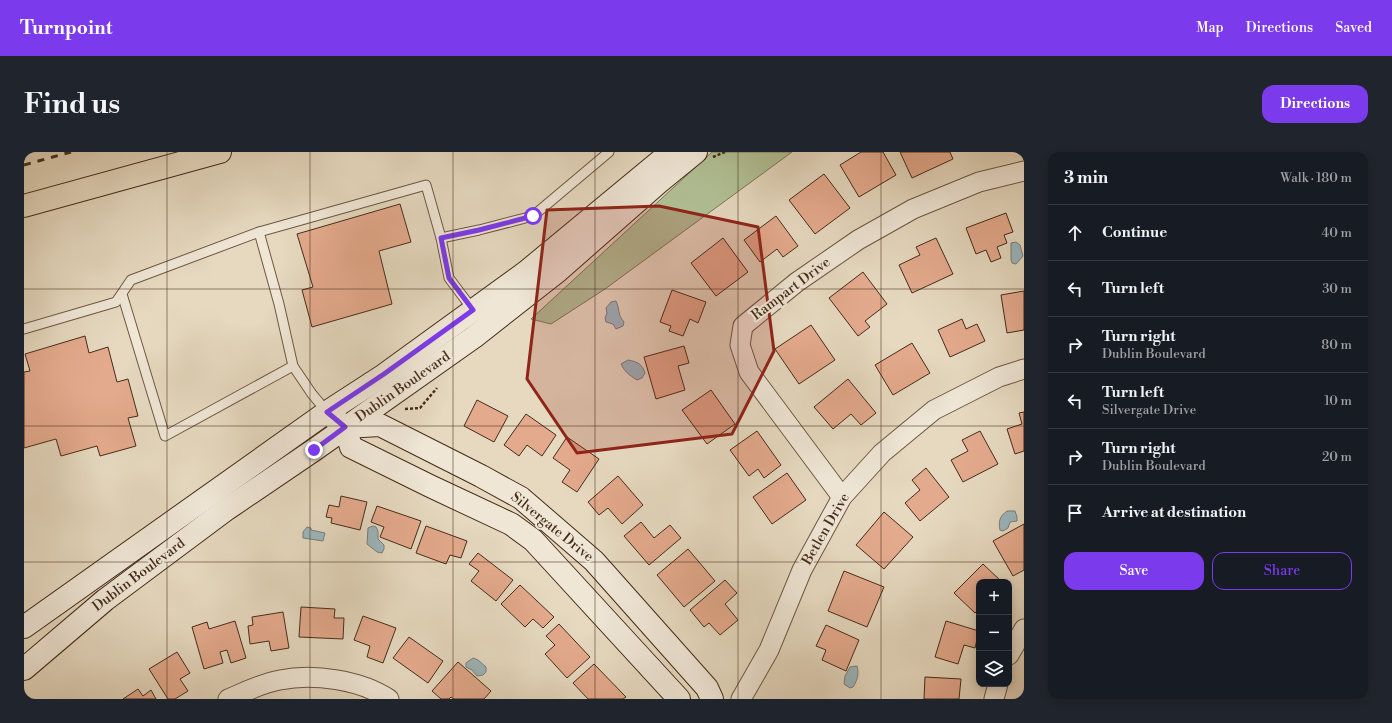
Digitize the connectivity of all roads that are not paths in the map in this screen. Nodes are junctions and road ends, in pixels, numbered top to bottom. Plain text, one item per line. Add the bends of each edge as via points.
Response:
1 (220, 152) edge
2 (609, 152) edge
3 (671, 152) edge
4 (696, 152) edge
5 (1024, 171) edge
6 (24, 206) edge
7 (259, 232) junction
8 (441, 238) junction
9 (122, 294) junction
10 (473, 310) junction
11 (24, 329) edge
12 (294, 366) junction
13 (1024, 369) edge
14 (327, 412) junction
15 (345, 427) junction
16 (842, 497) junction
17 (24, 627) edge
18 (1024, 629) edge
19 (1011, 651) edge
20 (24, 669) edge
21 (997, 687) edge
22 (228, 699) edge
23 (389, 699) edge
24 (679, 699) edge
25 (712, 699) edge
26 (741, 699) edge
27 (994, 699) edge

1 - 6 highway
2 - 8 lane via 533,216
3 - 10 street, Dublin Boulevard via 526,272
4 - 15 street, Dublin Boulevard via 558,271 480,332
5 - 16 street, Rampart Drive via 979,182 912,209 858,240 809,274 743,326 740,345 749,372
7 - 8 lane via 426,185
7 - 9 lane via 132,280
7 - 12 lane
8 - 10 lane via 449,278
9 - 11 lane via 116,302
9 - 12 lane via 165,436
10 - 14 street, Dublin Boulevard
12 - 14 lane
13 - 16 street, Betlen Drive via 999,377 934,410 882,453
14 - 15 street
14 - 17 street, Dublin Boulevard
15 - 20 street, Dublin Boulevard via 156,562
15 - 24 street, Silvergate Drive via 351,446 511,524 533,540
15 - 25 street, Silvergate Drive via 380,425 520,498 594,561 707,688
16 - 26 street, Betlen Drive via 802,570 769,650
18 - 19 street
21 - 27 street
22 - 23 street via 280,680 314,677 349,682 380,693

